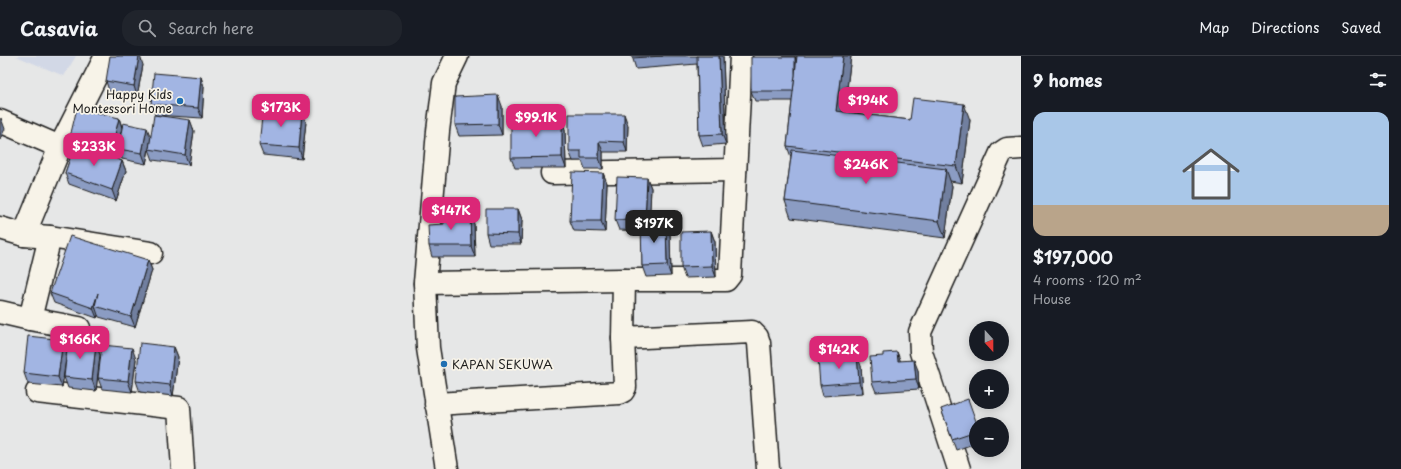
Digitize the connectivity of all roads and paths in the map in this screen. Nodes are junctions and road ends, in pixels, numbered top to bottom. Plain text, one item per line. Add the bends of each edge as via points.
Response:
1 (106, 56) edge
2 (458, 56) edge
3 (741, 56) edge
4 (0, 121) edge
5 (60, 147) junction
6 (1021, 148) edge
7 (735, 170) junction
8 (552, 173) dead end
9 (0, 228) edge
10 (24, 235) junction
11 (50, 237) junction
12 (151, 253) dead end
13 (624, 280) junction
14 (425, 283) junction
15 (0, 312) edge
16 (30, 319) junction
17 (79, 328) dead end
18 (623, 338) junction
19 (36, 392) dead end
20 (436, 404) junction
21 (183, 469) edge
22 (447, 469) edge
23 (768, 469) edge
24 (959, 469) edge

1 - 5 street
2 - 14 street via 444,83
3 - 7 street
4 - 5 street
5 - 10 street
6 - 24 street via 1007,149 1001,153 920,332 921,352
7 - 8 street
7 - 13 street via 730,275 726,280
9 - 10 street
10 - 11 street
11 - 12 street
11 - 16 street
13 - 14 street
13 - 18 street
14 - 20 street via 428,348
15 - 16 street
16 - 17 street
18 - 20 street via 625,387 619,393
18 - 23 street via 752,332 759,343
19 - 21 street via 179,408
20 - 22 street

